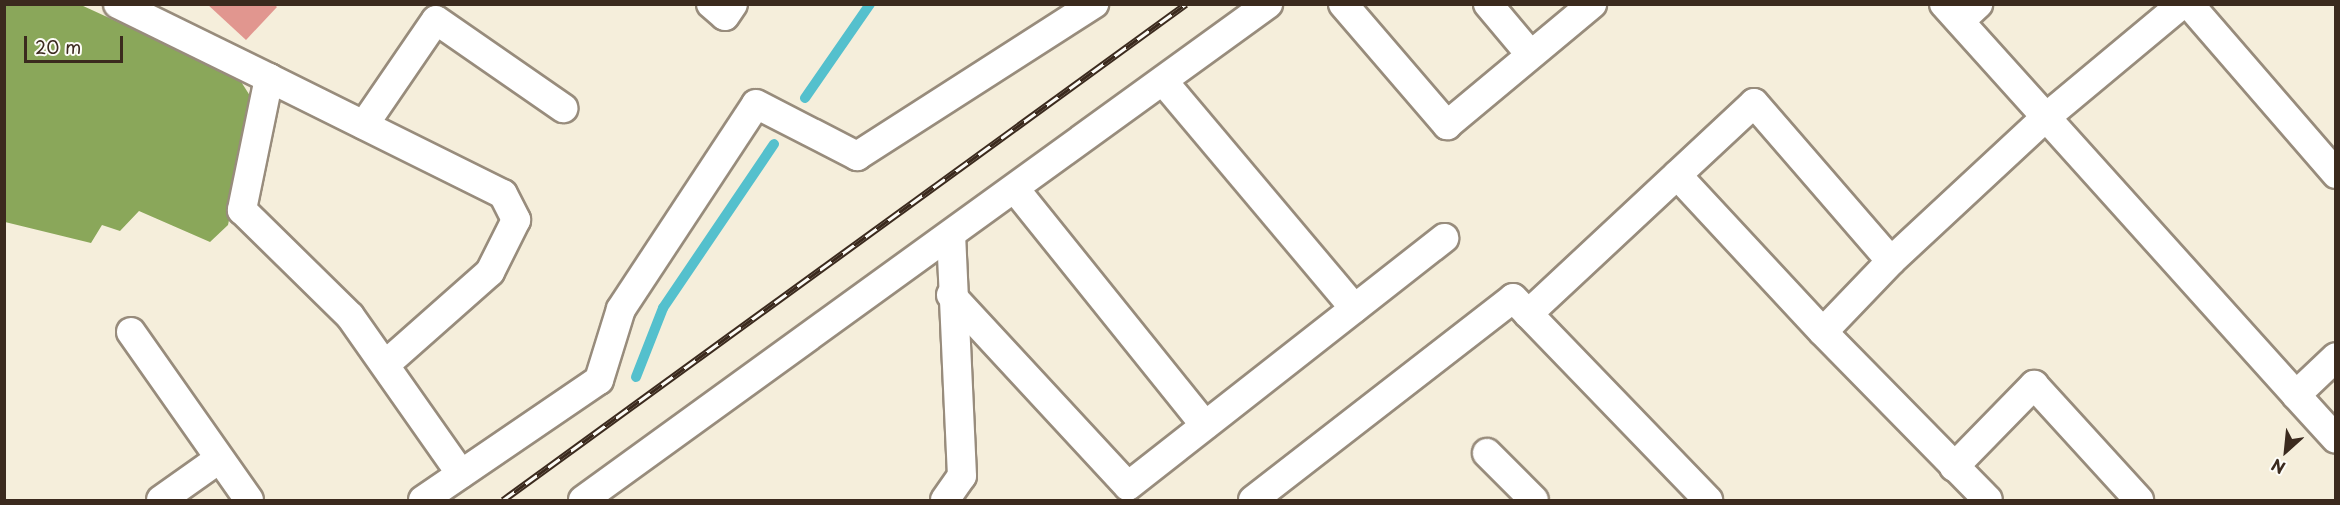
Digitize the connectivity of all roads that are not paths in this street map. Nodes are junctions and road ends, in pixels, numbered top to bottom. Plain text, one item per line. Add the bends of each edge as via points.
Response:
1 (118, 4) edge
2 (711, 4) edge
3 (733, 4) edge
4 (1094, 4) edge
5 (1268, 4) edge
6 (1343, 4) edge
7 (1488, 4) edge
8 (1592, 4) edge
9 (2182, 4) edge
10 (2189, 4) edge
11 (1961, 10) edge
12 (1530, 54) junction
13 (269, 78) junction
14 (1163, 81) junction
15 (563, 108) dead end
16 (2044, 119) junction
17 (364, 125) junction
18 (2336, 174) edge
19 (1677, 176) junction
20 (1015, 189) junction
21 (951, 237) junction
22 (1443, 238) dead end
23 (1891, 261) junction
24 (951, 295) junction
25 (1354, 308) junction
26 (1528, 314) junction
27 (130, 332) dead end
28 (1823, 332) junction
29 (2336, 357) edge
30 (385, 366) junction
31 (2296, 395) junction
32 (1205, 425) junction
33 (2336, 439) edge
34 (1487, 453) dead end
35 (219, 459) junction
36 (1954, 467) junction
37 (461, 474) junction
38 (161, 501) edge
39 (249, 501) edge
40 (423, 501) edge
41 (583, 501) edge
42 (945, 501) edge
43 (1253, 501) edge
44 (1534, 501) edge
45 (1708, 501) edge
46 (1988, 501) edge
47 (2139, 501) edge

1 - 13 street
2 - 3 street via 725,16
4 - 37 street via 857,156 756,104 621,309 599,380
5 - 14 street
6 - 12 street via 1447,125
7 - 12 street
8 - 12 street
9 - 16 street
10 - 18 street
11 - 16 street
13 - 17 street
13 - 30 street via 242,210 350,316
14 - 20 street
14 - 25 street
15 - 17 street via 436,20
16 - 23 street
16 - 31 street
17 - 30 street via 503,194 516,220 490,272
19 - 23 street via 1754,103
19 - 26 street
19 - 28 street
20 - 21 street
20 - 32 street
21 - 24 street
21 - 41 street
22 - 25 street
23 - 28 street
24 - 32 street via 1128,486
24 - 42 street via 962,476
25 - 32 street
26 - 43 street via 1513,298
26 - 45 street
27 - 35 street
28 - 36 street
29 - 31 street
30 - 37 street
31 - 33 street
34 - 44 street
35 - 38 street
35 - 39 street
36 - 46 street
36 - 47 street via 2034,385
37 - 40 street

